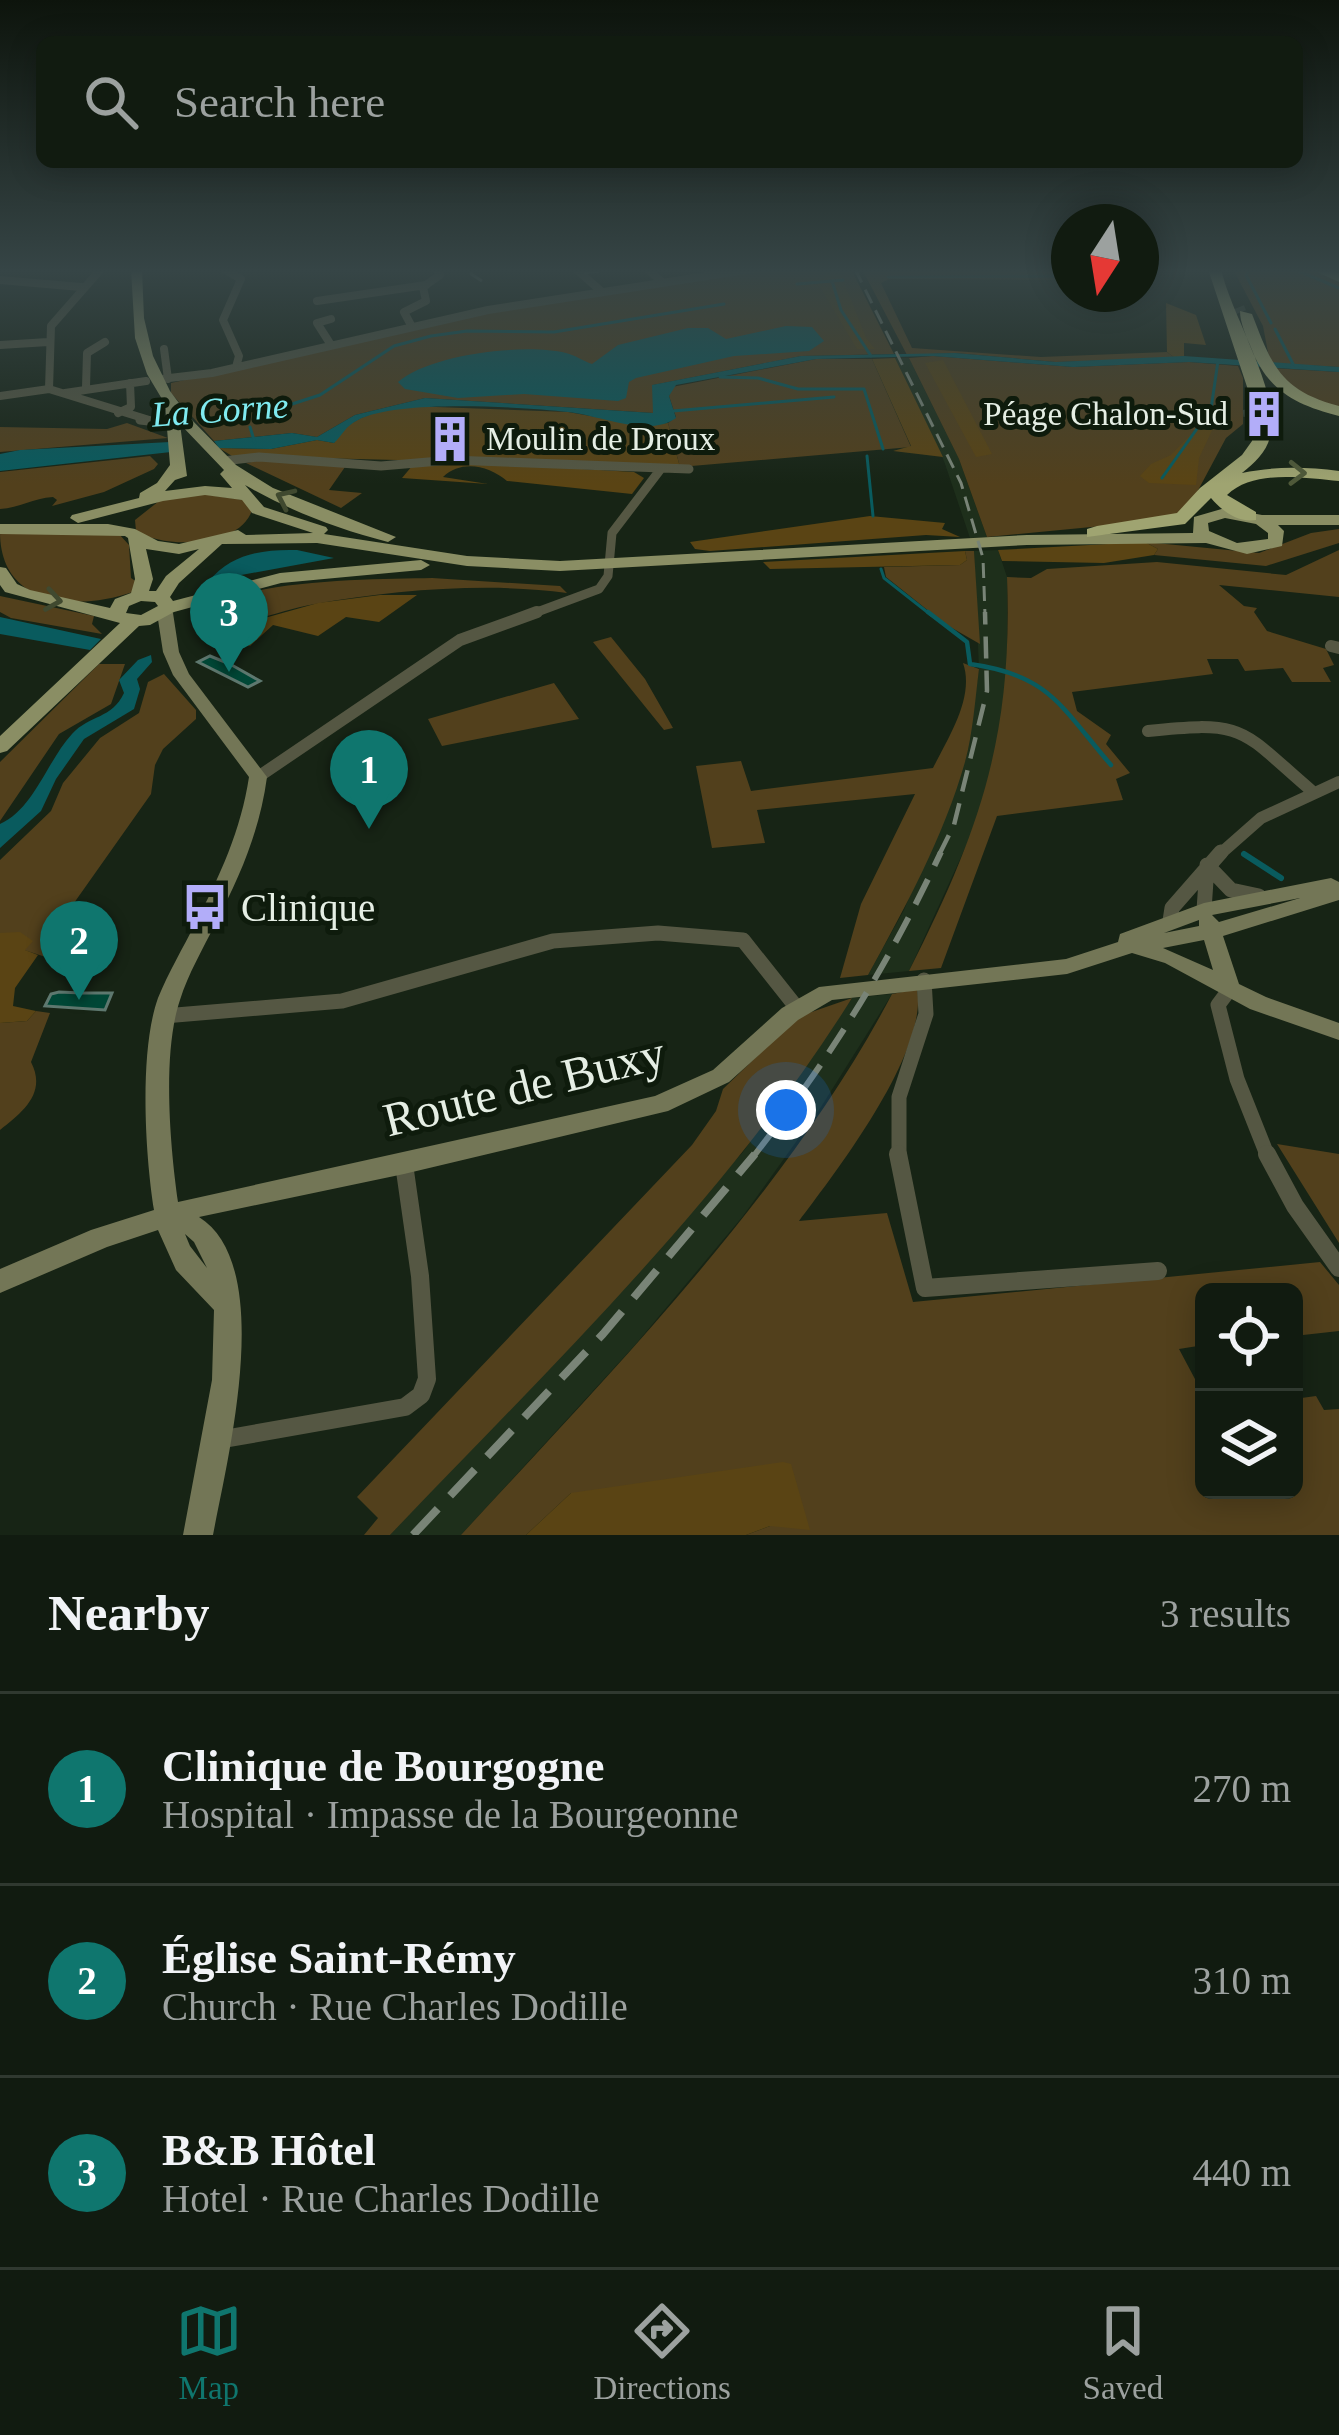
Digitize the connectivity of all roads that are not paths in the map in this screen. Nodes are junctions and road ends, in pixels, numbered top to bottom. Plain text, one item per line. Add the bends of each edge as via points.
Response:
1 (105, 341) dead end
2 (140, 341) edge
3 (231, 341) edge
4 (328, 341) edge
5 (351, 341) edge
6 (1239, 341) tunnel mouth
7 (1251, 341) tunnel mouth
8 (48, 342) joint
9 (0, 345) edge
10 (331, 345) junction
11 (164, 349) dead end
12 (236, 367) junction
13 (1257, 369) junction
14 (146, 380) dead end
15 (130, 383) junction
16 (86, 387) junction
17 (49, 388) junction
18 (64, 394) junction
19 (0, 396) edge
20 (1339, 411) edge
21 (118, 413) junction
22 (182, 440) junction
23 (216, 456) junction
24 (688, 469) dead end
25 (660, 470) junction
26 (1339, 476) edge
27 (1205, 493) junction
28 (159, 499) junction
29 (253, 503) junction
30 (1255, 518) junction
31 (1339, 522) edge
32 (0, 525) edge
33 (1203, 526) junction
34 (1276, 532) junction
35 (1094, 533) junction
36 (133, 535) junction
37 (1018, 540) junction
38 (223, 541) junction
39 (355, 542) junction
40 (530, 565) junction
41 (560, 566) junction
42 (0, 572) edge
43 (139, 596) junction
44 (165, 606) junction
45 (124, 625) junction
46 (169, 637) junction
47 (1148, 731) dead end
48 (0, 747) edge
49 (258, 777) junction
50 (1339, 782) edge
51 (1313, 792) junction
52 (1207, 865) junction
53 (1339, 888) edge
54 (1269, 897) junction
55 (1193, 922) junction
56 (1128, 948) junction
57 (1200, 972) junction
58 (924, 980) junction
59 (1230, 989) junction
60 (797, 1008) junction
61 (163, 1016) junction
62 (1339, 1032) edge
63 (404, 1165) junction
64 (171, 1214) junction
65 (1339, 1268) edge
66 (1158, 1270) dead end
67 (0, 1281) edge
68 (215, 1441) junction
69 (198, 1535) edge

1 - 16 street via 86,353
2 - 22 main road
3 - 12 street
4 - 10 street
5 - 10 street
6 - 13 highway
7 - 13 highway
8 - 9 street
8 - 17 street
10 - 12 street
11 - 12 street via 165,379
13 - 20 highway via 1294,398
13 - 27 highway via 1267,398 1247,461
14 - 15 street
15 - 16 street
15 - 21 street via 131,407
16 - 18 street
17 - 18 street
17 - 19 street
18 - 21 street
21 - 22 street
22 - 23 main road
22 - 28 main road via 177,487
22 - 32 main road via 163,486 143,497
23 - 25 street
23 - 29 main road
41 -> 23 main road via 449,552 370,531 286,499
24 - 25 street
25 - 49 street via 612,533 608,576 598,589 460,640
30 -> 26 highway via 1220,501 1221,488 1263,474
27 - 33 highway
27 - 35 highway via 1177,520
28 - 29 main road via 216,490
28 - 32 main road via 74,519
28 - 36 main road via 130,519
29 - 38 main road via 248,529
29 - 39 main road
30 - 31 main road
30 - 33 main road
30 - 34 main road
31 - 34 main road
32 - 36 main road
33 - 34 main road via 1238,548 1276,542
33 - 35 main road
33 - 37 main road
35 - 37 main road
36 - 38 main road via 179,549
36 - 43 main road via 144,579
37 - 41 main road
38 - 39 main road
38 - 44 main road via 191,562
39 - 40 main road
40 - 41 main road
40 - 44 main road via 340,569
42 -> 45 main road via 23,594
43 - 44 main road
43 - 45 main road via 121,604
44 - 45 main road
44 - 46 main road
45 - 46 main road
45 - 48 main road
46 - 49 main road via 181,675
47 - 51 street via 1240,726
49 - 61 main road via 226,878
50 - 51 street, Route de Buxy
51 - 52 street, Route de Buxy via 1253,819
52 - 54 street via 1231,890
52 - 55 street
52 - 55 street, Route de Buxy via 1172,908
53 - 54 main road, Route de Buxy
53 - 55 main road, Route de Buxy
54 - 55 main road, Route de Buxy
55 - 56 main road, Route de Buxy via 1126,940
55 - 57 main road
55 - 59 main road
56 - 57 main road
56 - 58 main road, Route de Buxy via 1067,966
57 - 59 main road
58 - 60 main road, Route de Buxy via 827,993
58 - 66 street via 928,1011 903,1074 897,1120 925,1288
59 - 62 main road
59 - 65 street via 1220,997 1220,1013 1262,1152
60 - 61 street via 743,940 658,933 535,944 334,1003
60 - 63 main road, Route de Buxy via 740,1062 682,1096
61 - 64 main road via 157,1050
63 - 64 main road, Route de Buxy
63 - 68 street via 420,1276 427,1378 421,1395 405,1407
64 - 67 main road, Route de Buxy
64 - 68 main road via 174,1243 224,1302 230,1338
68 - 69 main road

